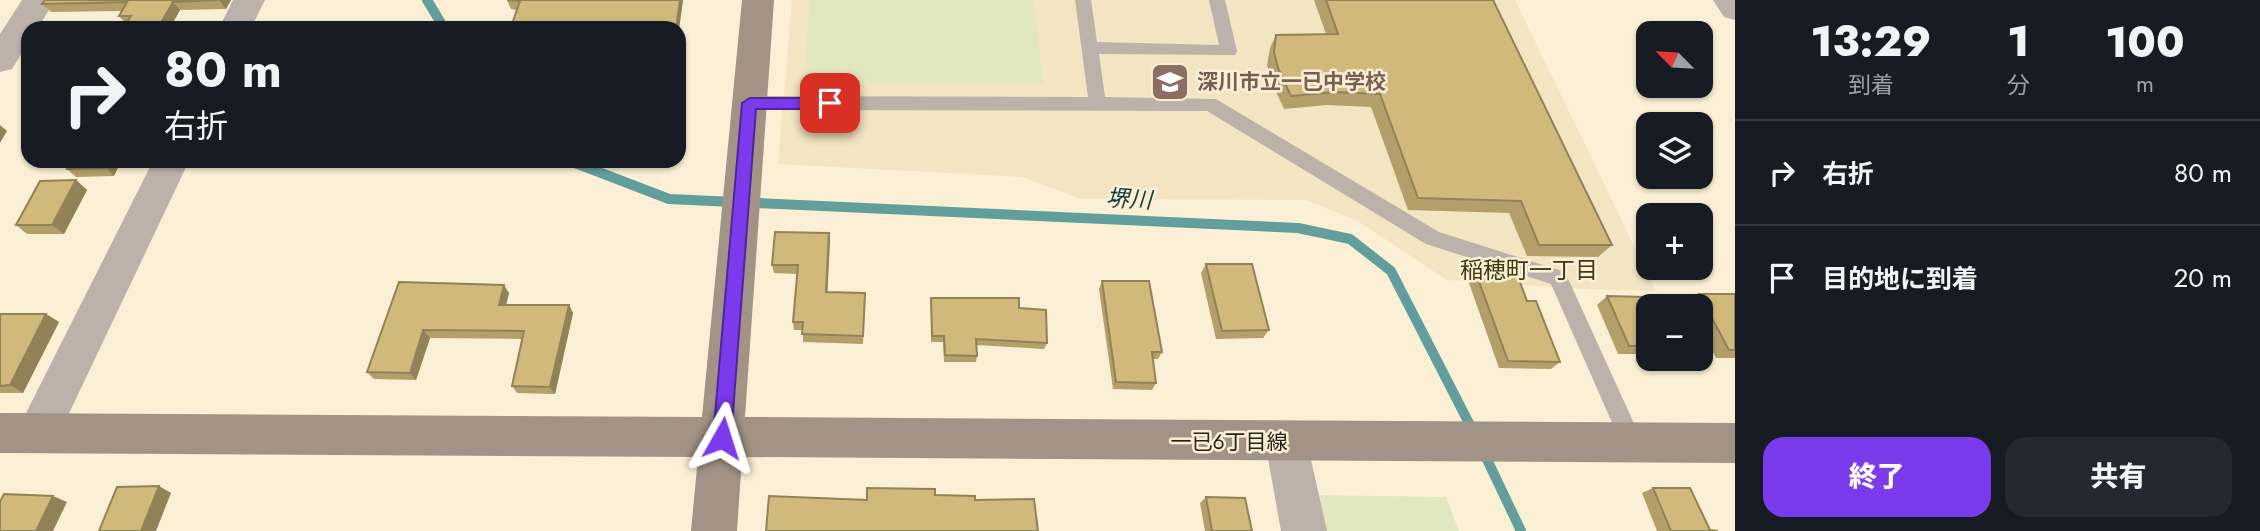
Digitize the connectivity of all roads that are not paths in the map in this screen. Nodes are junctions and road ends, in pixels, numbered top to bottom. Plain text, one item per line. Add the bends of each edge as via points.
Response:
1 (39, 0) edge
2 (248, 0) edge
3 (758, 0) edge
4 (1083, 0) edge
5 (1217, 0) edge
6 (1729, 0) edge
7 (1735, 9) edge
8 (25, 21) edge
9 (238, 21) edge
10 (21, 28) edge
11 (1089, 48) junction
12 (0, 60) edge
13 (750, 103) junction
14 (1097, 104) junction
15 (167, 168) edge
16 (19, 433) edge
17 (722, 438) junction
18 (1286, 442) junction
19 (1632, 443) junction
20 (1735, 443) edge
21 (714, 531) edge
22 (1304, 531) edge

1 - 8 street
2 - 9 street
3 - 13 street
4 - 11 lane
5 - 11 lane via 1229,51
6 - 7 street
10 - 12 street
11 - 14 lane
13 - 14 lane
13 - 17 street
14 - 19 lane via 1210,104 1433,238 1559,278
15 - 16 street
16 - 17 street, 一已６丁目線
17 - 18 street, 一已６丁目線
17 - 21 street
18 - 19 street, 一已６丁目線
18 - 22 street
19 - 20 street, 一已６丁目線

